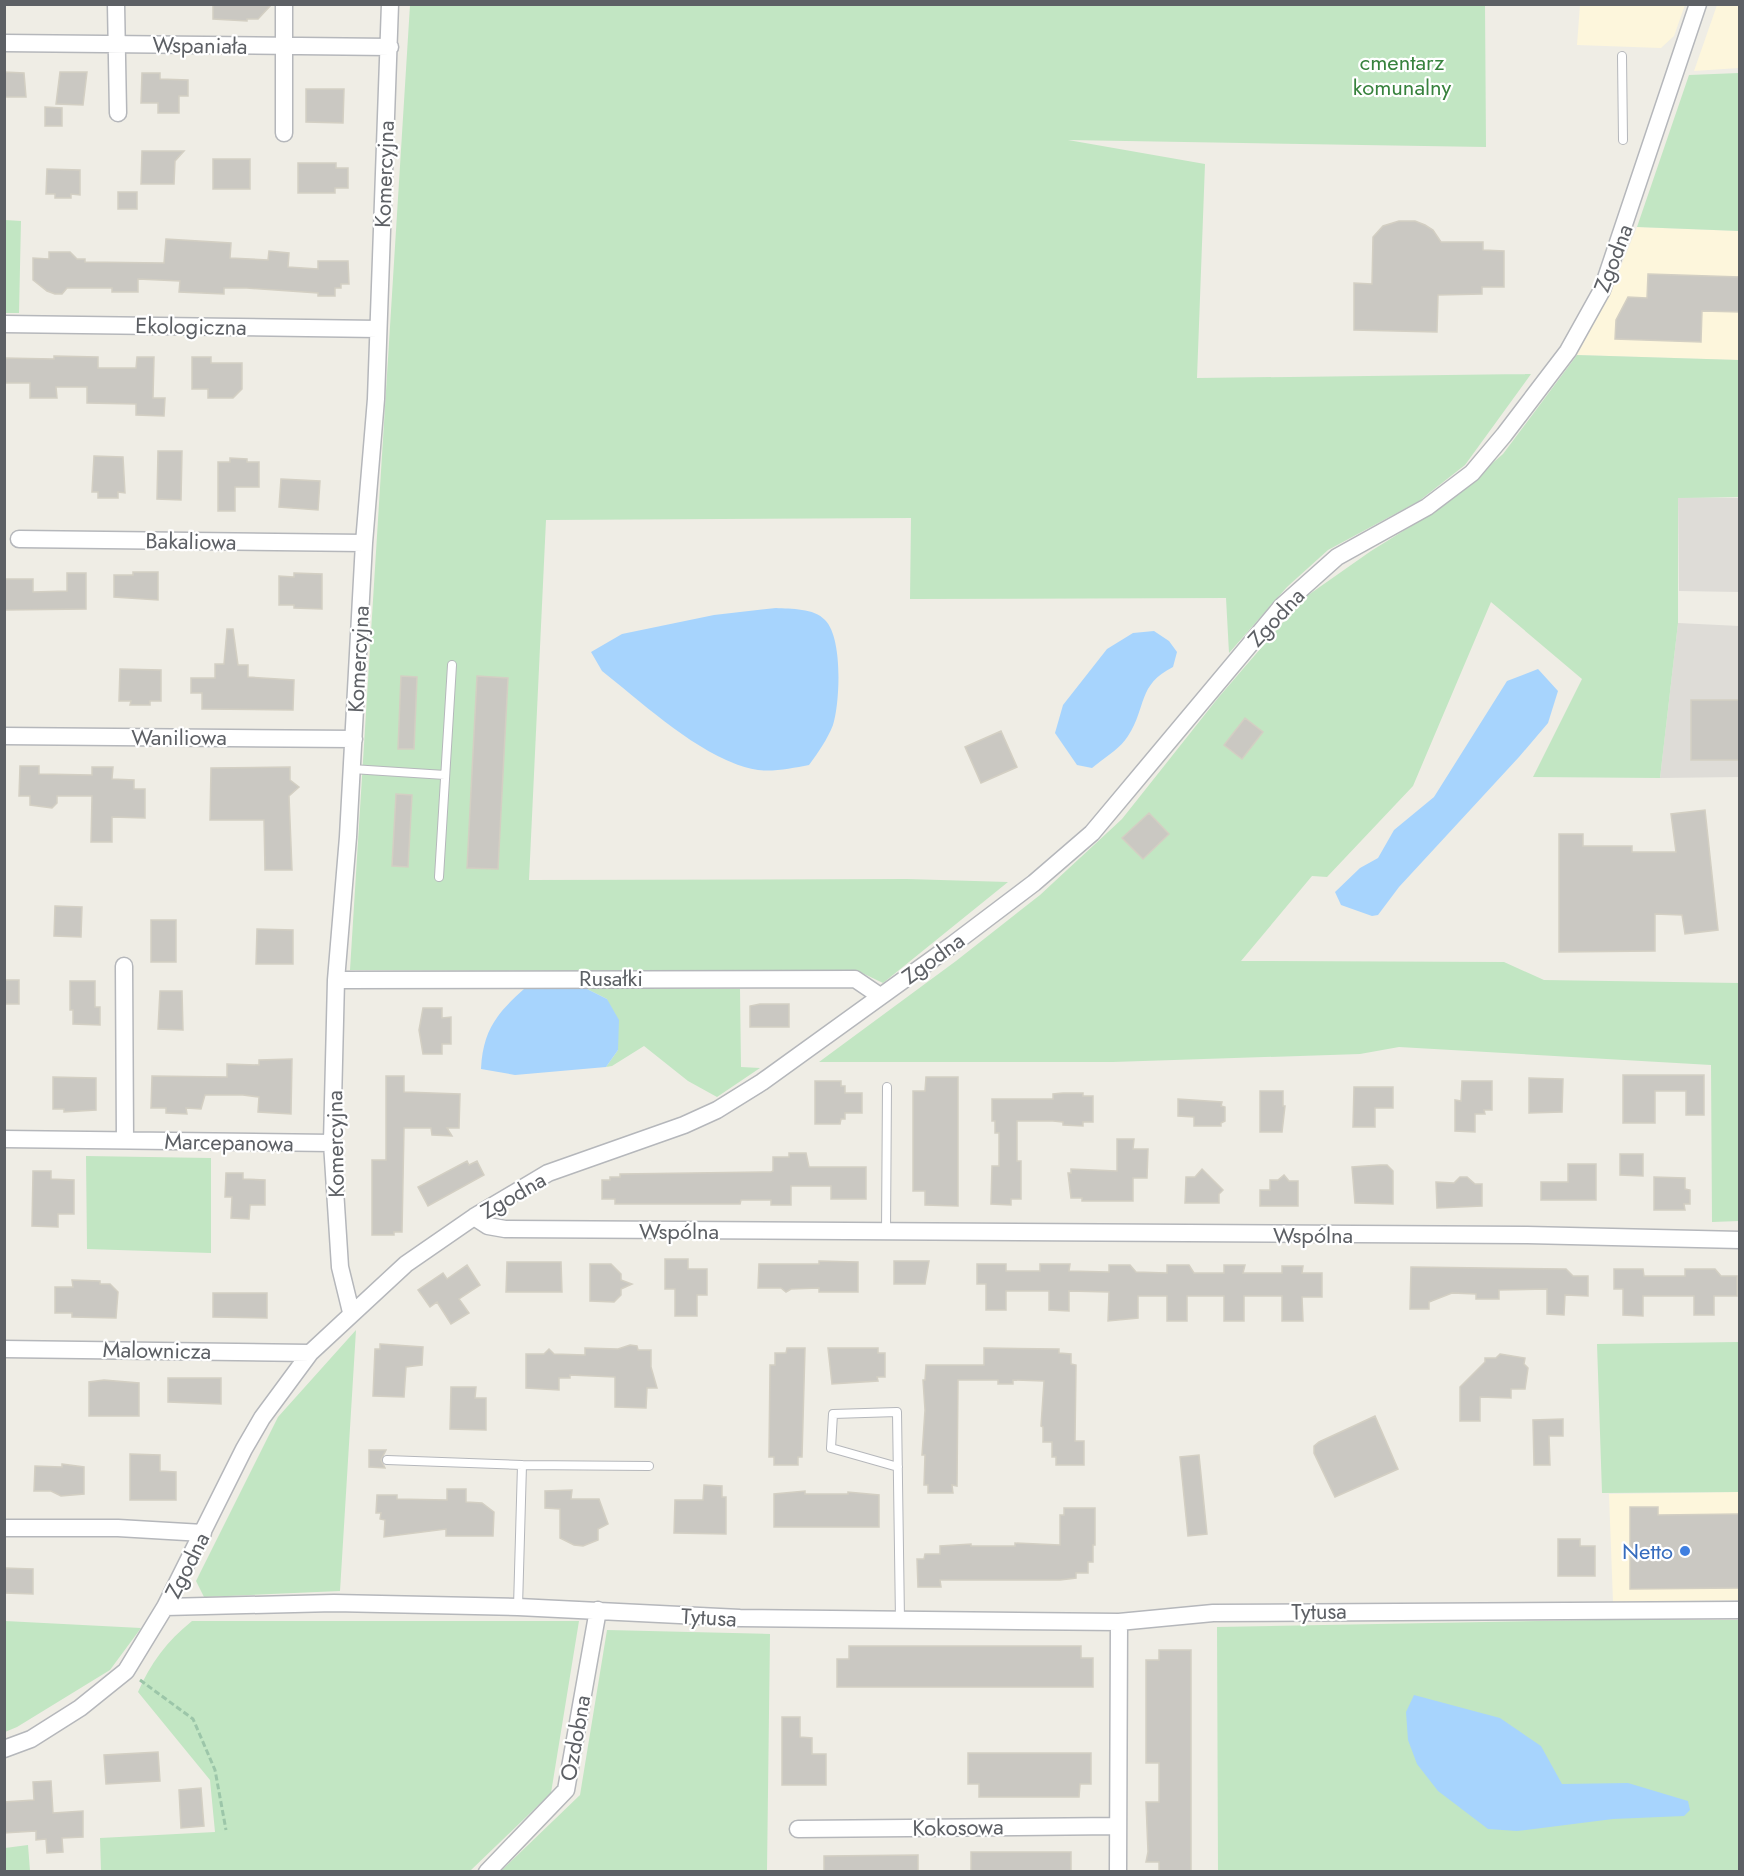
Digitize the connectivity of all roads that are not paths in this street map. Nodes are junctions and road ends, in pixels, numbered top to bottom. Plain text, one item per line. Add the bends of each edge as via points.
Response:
1 (116, 4) edge
2 (284, 4) edge
3 (390, 4) edge
4 (1698, 4) edge
5 (4, 43) edge
6 (117, 44) junction
7 (284, 46) junction
8 (390, 47) junction
9 (1622, 56) dead end
10 (118, 113) dead end
11 (284, 133) dead end
12 (1623, 140) dead end
13 (4, 324) edge
14 (378, 329) junction
15 (19, 539) dead end
16 (364, 543) junction
17 (452, 665) dead end
18 (4, 736) edge
19 (354, 739) junction
20 (352, 769) junction
21 (445, 775) junction
22 (439, 877) dead end
23 (124, 966) dead end
24 (336, 980) junction
25 (880, 996) junction
26 (887, 1087) dead end
27 (4, 1139) edge
28 (125, 1140) junction
29 (333, 1143) junction
30 (474, 1217) junction
31 (886, 1233) junction
32 (1740, 1240) edge
33 (351, 1312) junction
34 (4, 1348) edge
35 (310, 1353) junction
36 (387, 1460) dead end
37 (522, 1465) junction
38 (649, 1466) dead end
39 (898, 1467) junction
40 (4, 1528) edge
41 (203, 1533) junction
42 (165, 1607) junction
43 (518, 1607) junction
44 (598, 1610) junction
45 (1740, 1610) edge
46 (900, 1621) junction
47 (1119, 1622) junction
48 (4, 1749) edge
49 (1118, 1826) junction
50 (798, 1829) dead end
51 (487, 1872) edge
52 (1118, 1872) edge

1 - 6 street
2 - 7 street
3 - 8 street, Komercyjna
4 - 25 street, Zgodna via 1602,290 1568,351 1504,435 1472,473 1427,507 1336,556 1282,606 1092,833 1034,884
5 - 6 street, Wspaniała
6 - 7 street, Wspaniała
6 - 10 street
7 - 8 street, Wspaniała
7 - 11 street
8 - 14 street, Komercyjna
9 - 12 lane
13 - 14 street, Ekologiczna
14 - 16 street, Komercyjna
15 - 16 street, Bakaliowa
16 - 19 street, Komercyjna
17 - 21 lane
18 - 19 street, Waniliowa
19 - 20 street, Komercyjna
20 - 21 lane
20 - 24 street, Komercyjna
21 - 22 lane
23 - 28 street
24 - 25 street, Rusałki via 855,979
24 - 29 street, Komercyjna
25 - 30 street, Zgodna via 717,1110 548,1173
26 - 31 lane
27 - 28 street, Marcepanowa
28 - 29 street, Marcepanowa
29 - 33 street, Komercyjna via 340,1267
30 - 31 street, Wspólna via 488,1226 505,1229
30 - 33 street, Zgodna via 406,1264
31 - 32 street, Wspólna via 1527,1235
33 - 35 street, Zgodna
34 - 35 street, Malownicza
35 - 41 street, Zgodna via 262,1418
36 - 37 lane
37 - 38 lane
37 - 43 lane
39 - 39 lane via 897,1412 833,1414 831,1448
39 - 46 lane
40 - 41 street
41 - 42 street, Zgodna
42 - 43 street, Tytusa via 334,1603
42 - 48 street, Zgodna via 126,1671 80,1708 31,1738
43 - 44 street, Tytusa
44 - 46 street, Tytusa
44 - 51 street, Ozdobna via 566,1790
45 - 47 street, Tytusa via 1213,1613
46 - 47 street, Tytusa
47 - 49 street
49 - 50 street, Kokosowa
49 - 52 street

